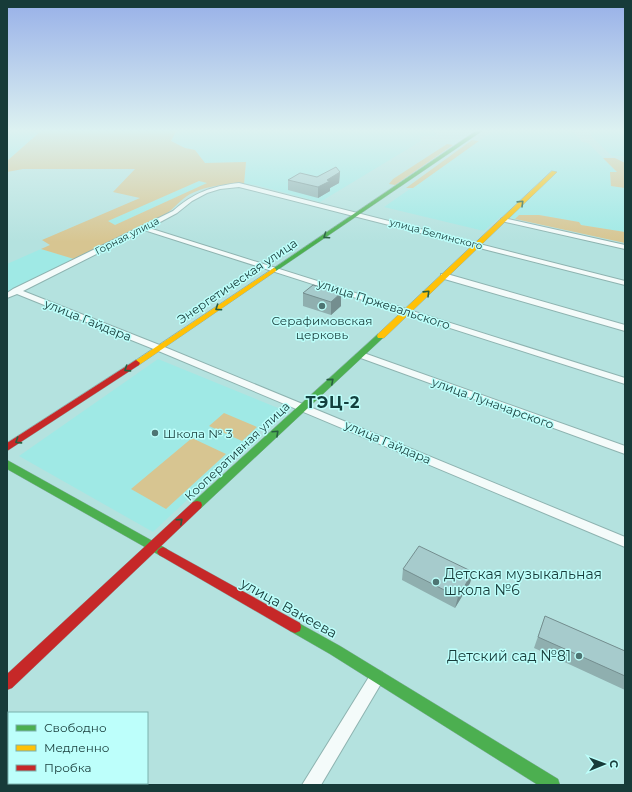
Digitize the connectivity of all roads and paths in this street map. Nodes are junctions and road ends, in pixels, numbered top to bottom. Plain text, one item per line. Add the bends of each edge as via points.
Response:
1 (426, 168) edge
2 (554, 172) dead end
3 (246, 185) joint
4 (358, 214) junction
5 (503, 220) junction
6 (143, 228) junction
7 (477, 245) junction
8 (625, 247) edge
9 (276, 269) junction
10 (444, 276) junction
11 (625, 283) edge
12 (16, 291) junction
13 (7, 296) edge
14 (407, 312) junction
15 (625, 328) edge
16 (159, 348) junction
17 (361, 355) junction
18 (625, 381) edge
19 (302, 407) junction
20 (7, 448) edge
21 (625, 450) edge
22 (7, 464) edge
23 (625, 542) edge
24 (151, 547) junction
25 (377, 677) junction
26 (7, 683) edge
27 (311, 785) edge
28 (552, 785) edge

1 - 4 street, Энергетическая улица
5 -> 2 street, Кооперативная улица
3 - 4 street, улица Белинского
3 - 6 street, Горная улица via 222,186 197,194 175,212
4 - 7 street, улица Белинского
4 -> 9 street, Энергетическая улица
5 - 7 street, Кооперативная улица
5 - 8 street
6 - 9 street, улица Пржевальского
6 - 12 street, Горная улица
7 - 10 street, Кооперативная улица
7 - 11 street, улица Белинского
9 - 14 street, улица Пржевальского
9 -> 16 street, Энергетическая улица
14 -> 10 street, Кооперативная улица
10 - 15 street
12 - 13 street, Горная улица
12 - 16 street, улица Гайдара
14 - 17 street, Кооперативная улица
14 - 18 street, улица Пржевальского
16 - 19 street, улица Гайдара
16 -> 20 street, Энергетическая улица
19 -> 17 street, Кооперативная улица
17 - 21 street, улица Луначарского
19 - 23 street, улица Гайдара
24 -> 19 street, Кооперативная улица
22 - 24 street, улица Вакеева
24 - 25 street, улица Вакеева via 335,650
24 - 26 street, Кооперативная улица
25 - 27 street
25 - 28 street, улица Вакеева

